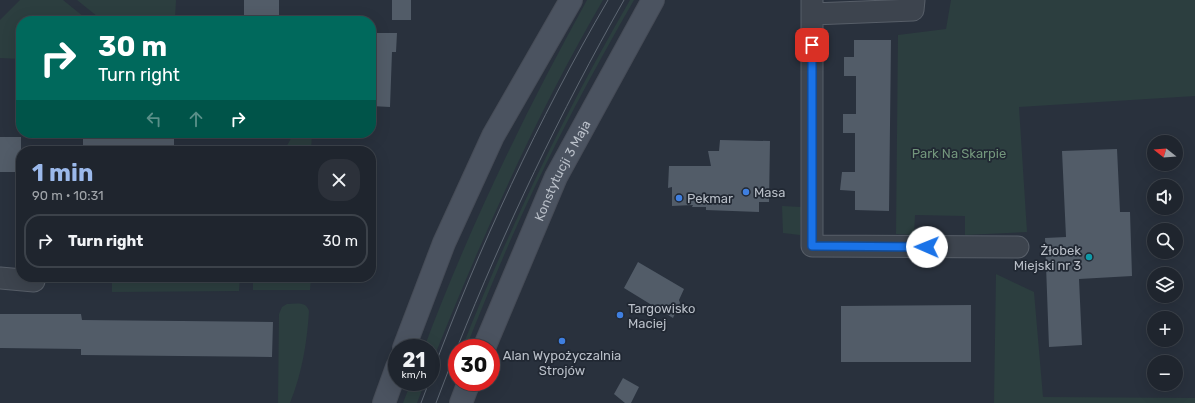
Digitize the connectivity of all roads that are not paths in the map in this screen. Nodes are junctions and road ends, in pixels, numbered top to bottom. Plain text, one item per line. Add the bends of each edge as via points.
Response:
1 (571, 0) edge
2 (653, 0) edge
3 (914, 0) edge
4 (812, 7) edge
5 (1018, 247) dead end
6 (0, 278) edge
7 (16, 280) edge
8 (407, 339) edge
9 (488, 339) edge
10 (388, 391) edge
11 (466, 391) edge
12 (384, 403) edge
13 (462, 403) edge

1 - 8 street via 493,136 444,243
2 - 9 street, Konstytucji 3 Maja via 556,177
3 - 4 street via 913,10
4 - 5 street via 812,246
6 - 7 street
10 - 12 street
11 - 13 street

